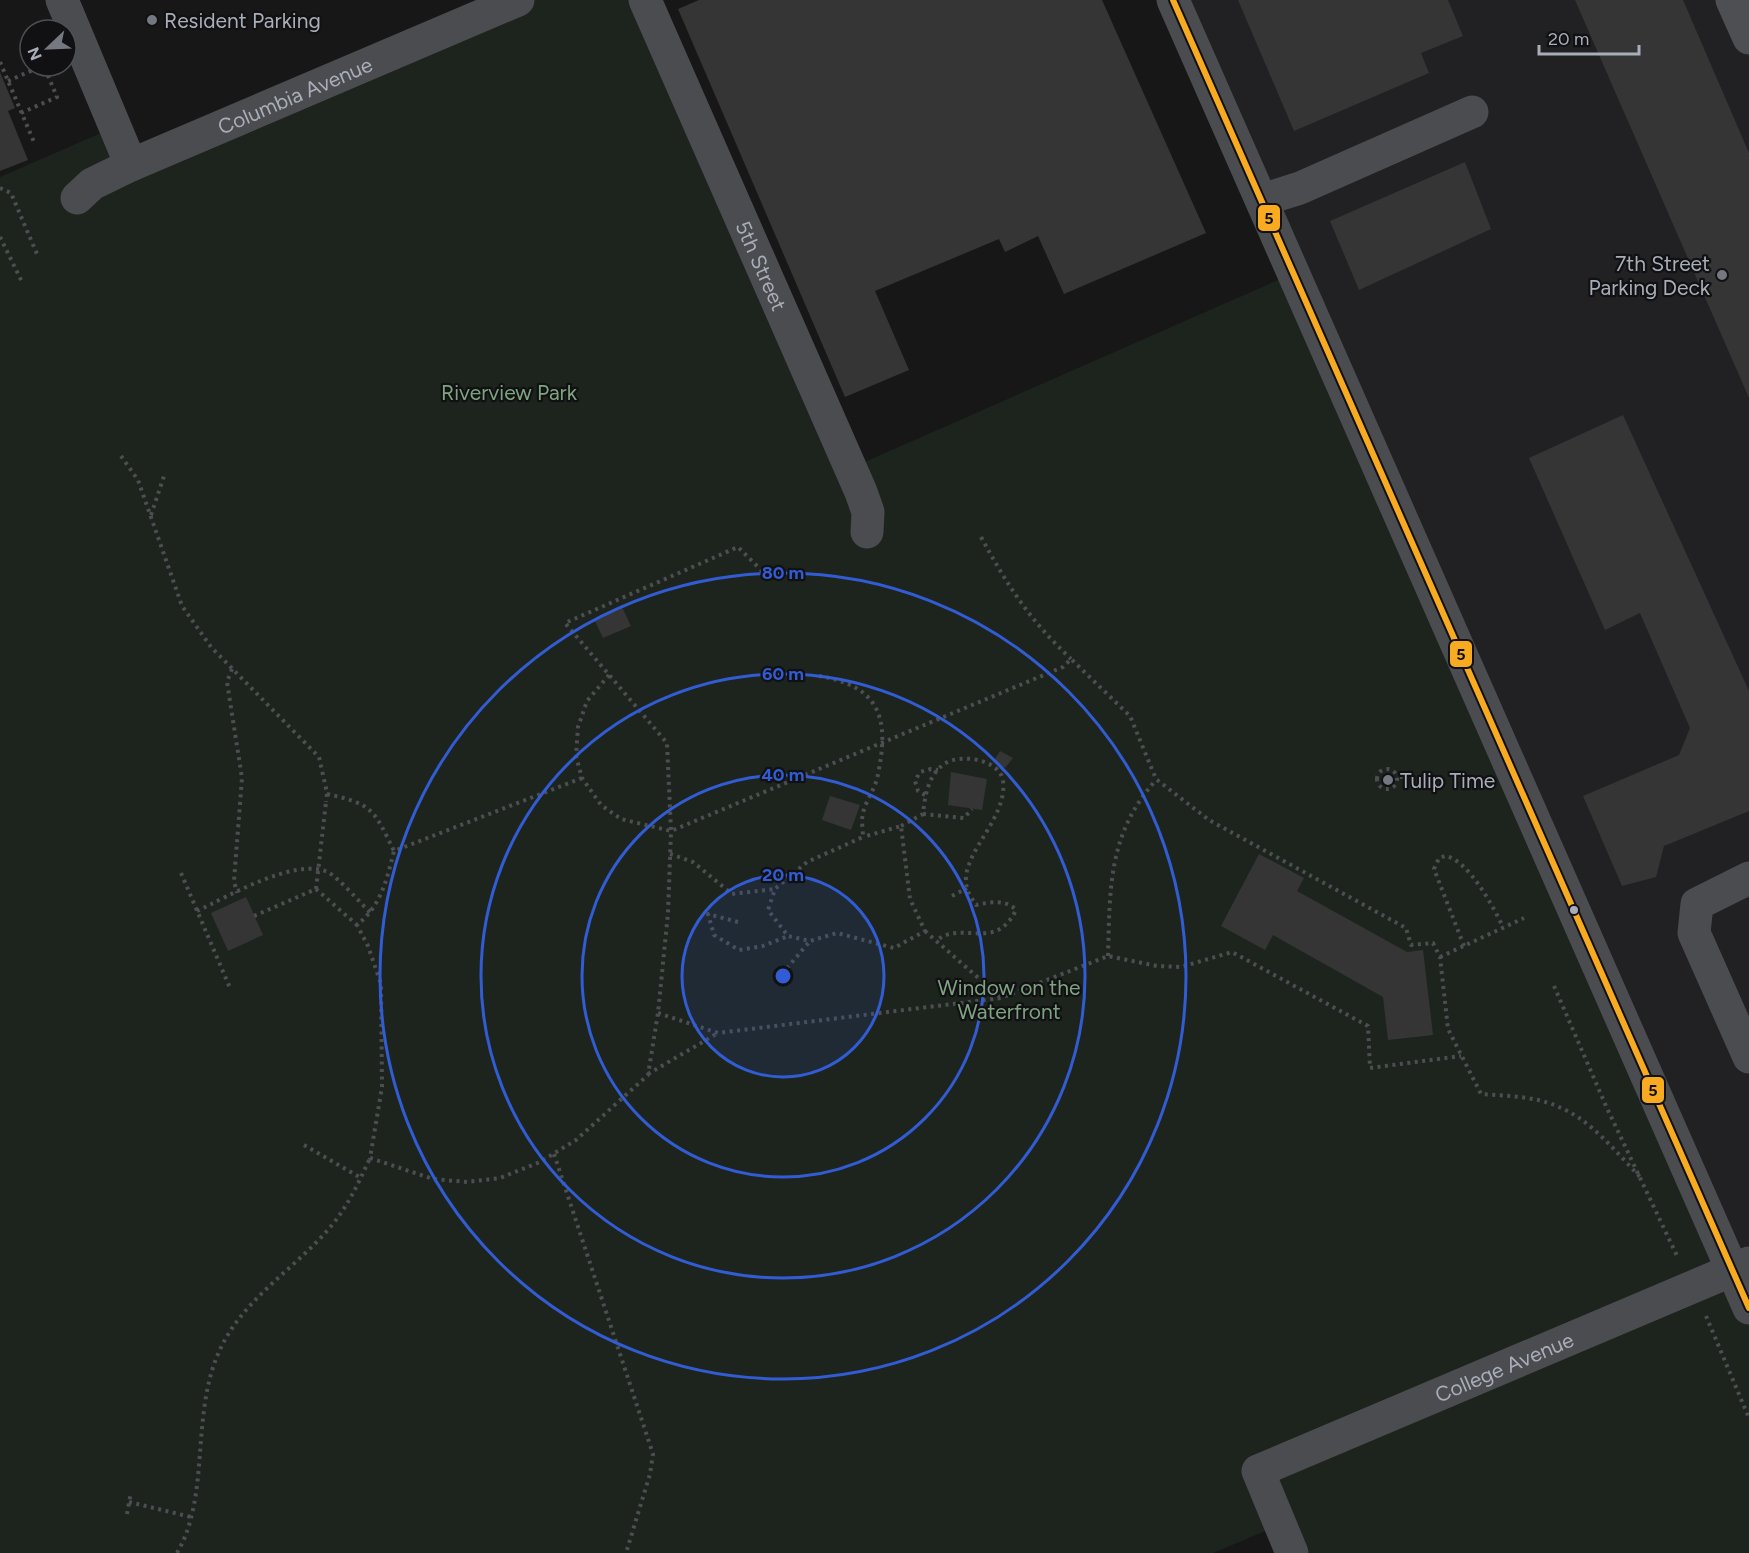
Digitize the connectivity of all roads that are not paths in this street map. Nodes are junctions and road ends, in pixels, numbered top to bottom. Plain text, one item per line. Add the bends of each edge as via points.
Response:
1 (62, 0) edge
2 (518, 0) edge
3 (645, 0) edge
4 (1173, 0) edge
5 (1732, 0) edge
6 (1749, 38) edge
7 (1472, 112) dead end
8 (131, 165) junction
9 (77, 198) dead end
10 (1262, 200) junction
11 (867, 532) dead end
12 (1749, 878) edge
13 (1749, 1057) edge
14 (1741, 1267) edge
15 (1749, 1308) edge
16 (1292, 1553) edge

1 - 8 street
2 - 8 street, Columbia Avenue
3 - 11 street, 5th Street via 861,492 868,513
4 - 10 street
5 - 6 main road
7 - 10 street via 1300,188
8 - 9 street, Columbia Avenue via 92,184
10 - 14 street
12 - 13 street via 1697,904 1694,933
14 - 15 street
14 - 16 street, College Avenue via 1258,1471

